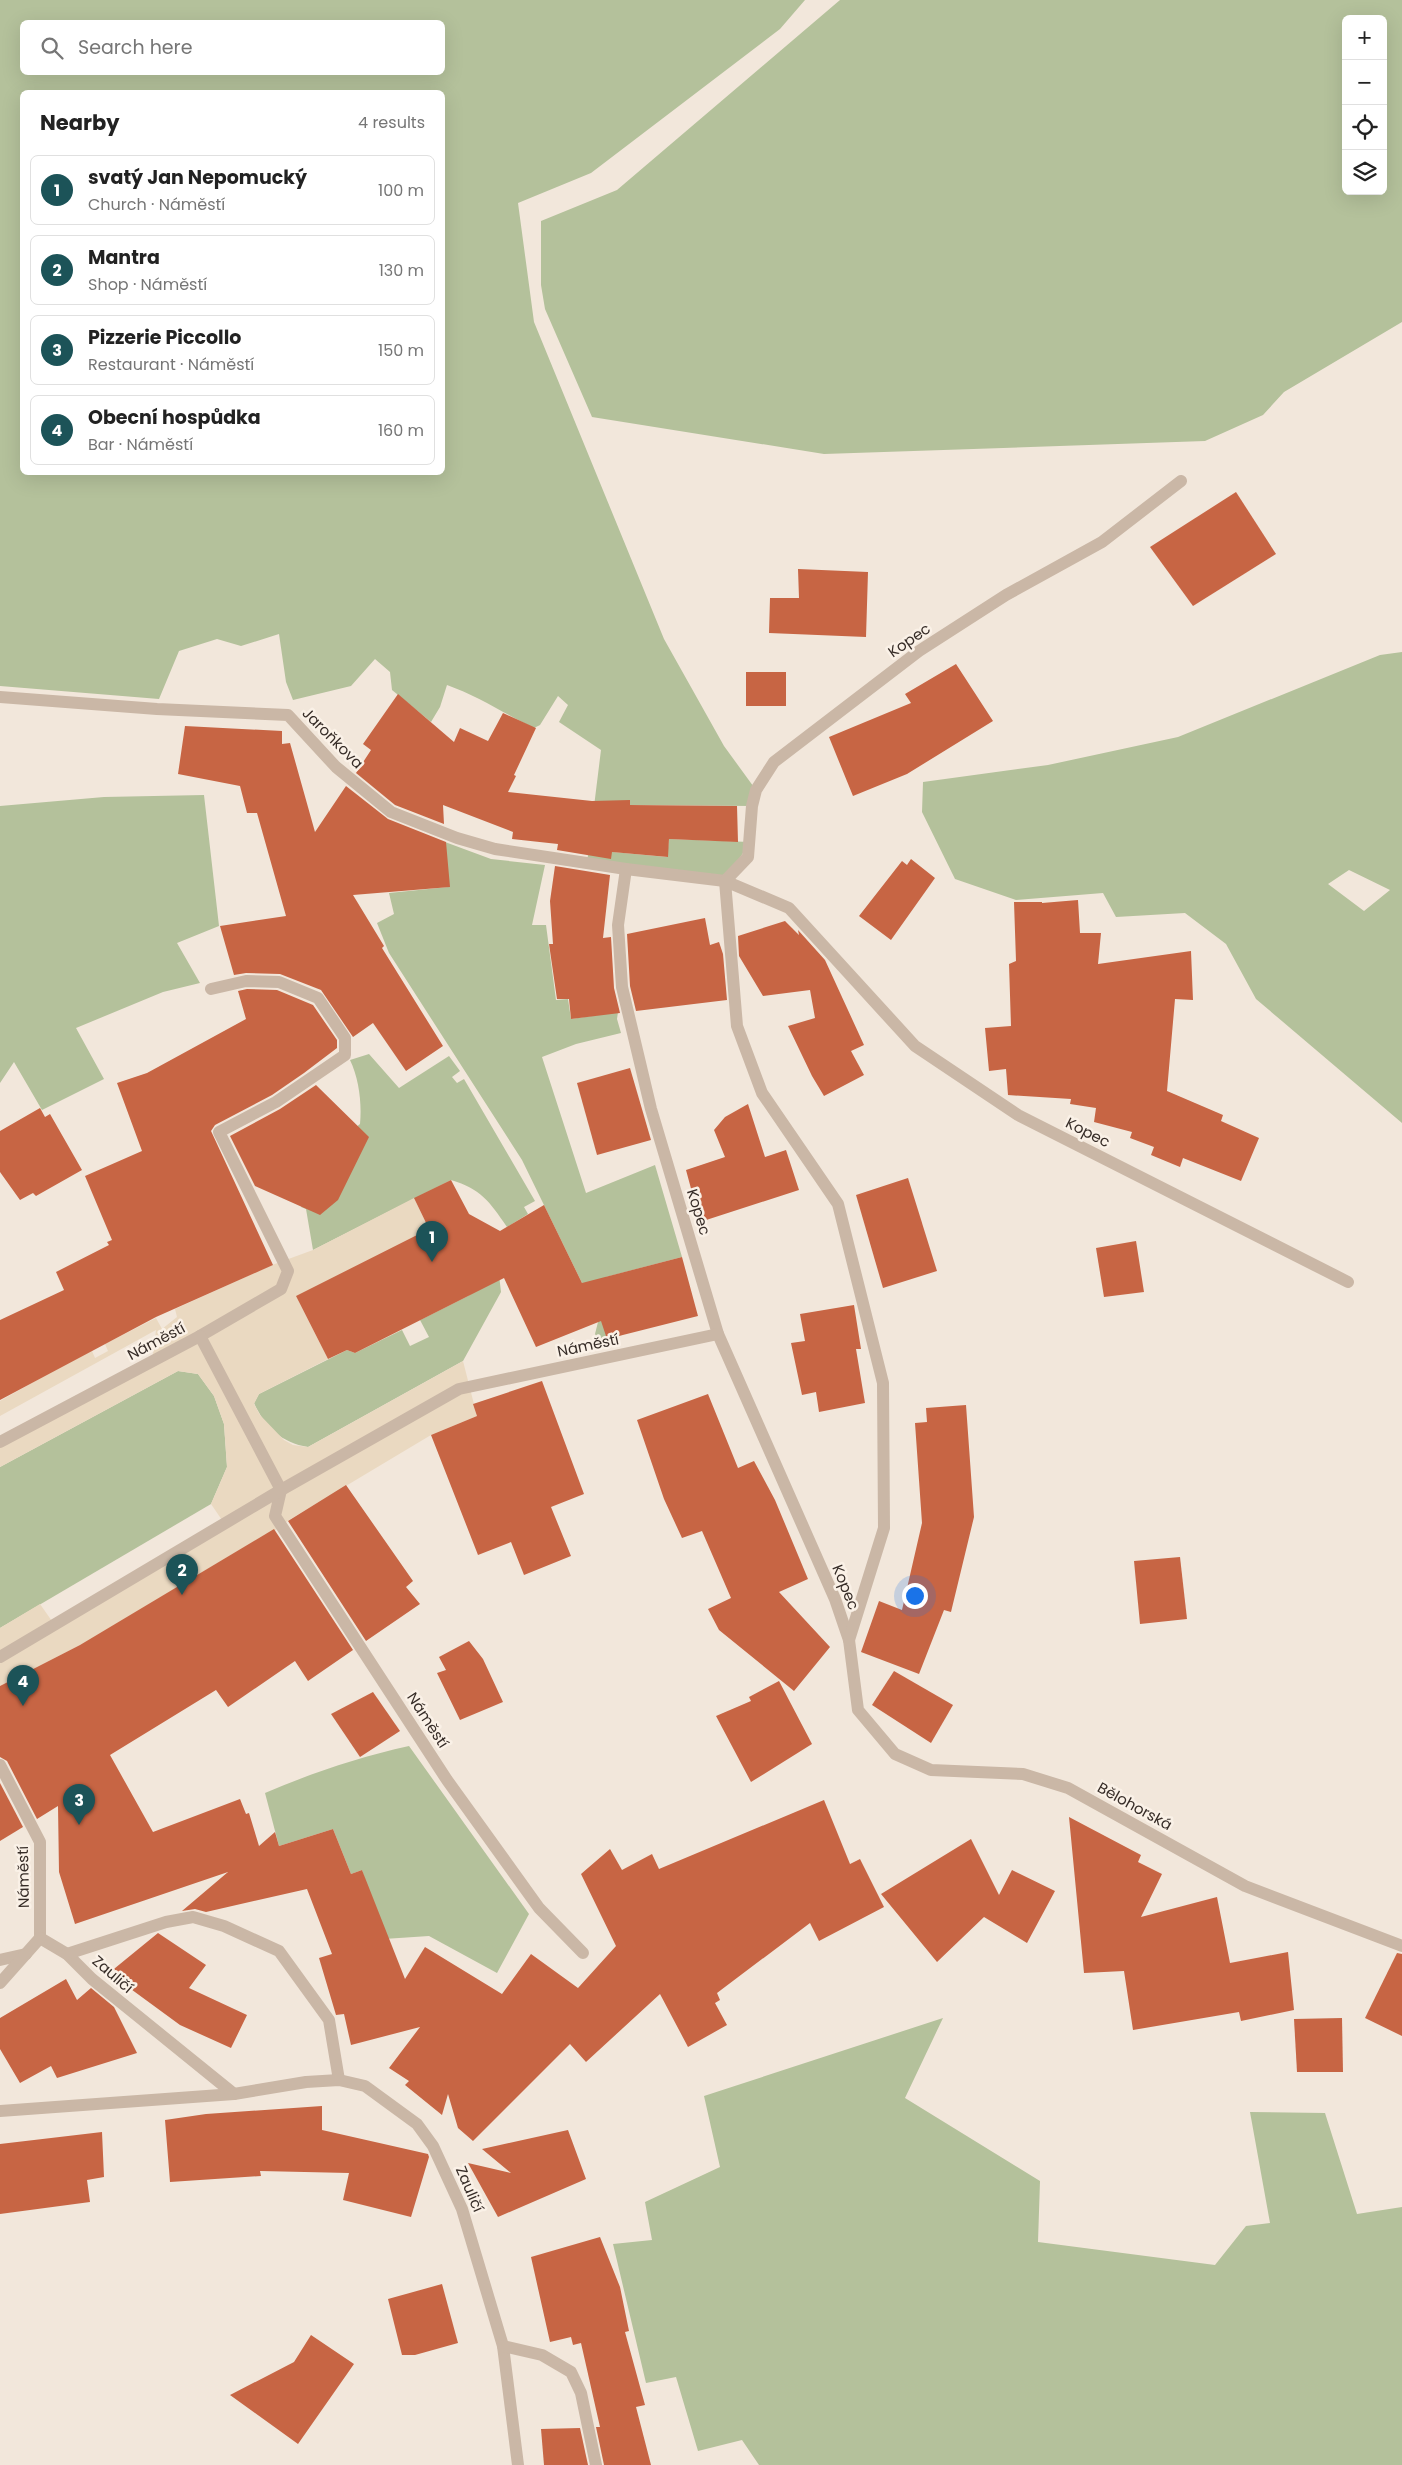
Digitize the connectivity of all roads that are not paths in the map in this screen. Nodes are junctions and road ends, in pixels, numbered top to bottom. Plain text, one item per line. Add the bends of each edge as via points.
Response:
1 (1181, 480) dead end
2 (0, 697) edge
3 (626, 869) junction
4 (725, 881) junction
5 (211, 989) dead end
6 (1348, 1282) dead end
7 (718, 1334) junction
8 (200, 1336) junction
9 (0, 1442) edge
10 (281, 1490) junction
11 (849, 1640) junction
12 (0, 1657) edge
13 (858, 1710) joint
14 (0, 1765) edge
15 (40, 1938) junction
16 (1402, 1946) edge
17 (583, 1953) dead end
18 (26, 1954) junction
19 (67, 1954) junction
20 (0, 1960) edge
21 (0, 1983) edge
22 (339, 2080) junction
23 (234, 2094) junction
24 (0, 2111) edge
25 (503, 2346) junction
26 (518, 2465) edge
27 (596, 2465) edge

1 - 4 street, Kopec via 1102,542 1006,595 919,651 774,762 756,790 748,856
2 - 3 street, Jaroňkova via 157,710 288,715 336,767 391,812 495,849
3 - 4 street, Kopec
3 - 7 street, Kopec via 618,926 622,987 651,1109
4 - 6 street, Kopec via 790,908 915,1046 1018,1114
4 - 11 street, Kopec via 737,1026 762,1093 838,1204 883,1382 884,1528
5 - 8 street via 246,981 279,982 318,998 345,1038 345,1056 276,1102 219,1132 288,1271 281,1289
7 - 10 street, Náměstí via 459,1388
7 - 11 street, Kopec via 835,1600
8 - 9 street, Náměstí
8 - 10 street, Náměstí
10 - 12 street, Náměstí
10 - 17 street, Náměstí via 275,1516 448,1780 539,1908
11 - 13 street, Kopec
13 - 16 street, Bělohorská via 895,1754 931,1770 1024,1774 1068,1788 1245,1886
14 - 15 street, Náměstí via 40,1842
15 - 18 street
15 - 19 street, Zauličí
18 - 20 street
18 - 21 street
19 - 22 street via 166,1922 193,1917 224,1926 279,1951 329,2020
19 - 23 street, Zauličí via 92,1979
22 - 23 street, Zauličí
22 - 25 street, Zauličí via 364,2086 396,2108 417,2124 433,2146 462,2209
23 - 24 street, Zauličí
25 - 26 street, Zauličí
25 - 27 street via 542,2354 571,2372 581,2392

